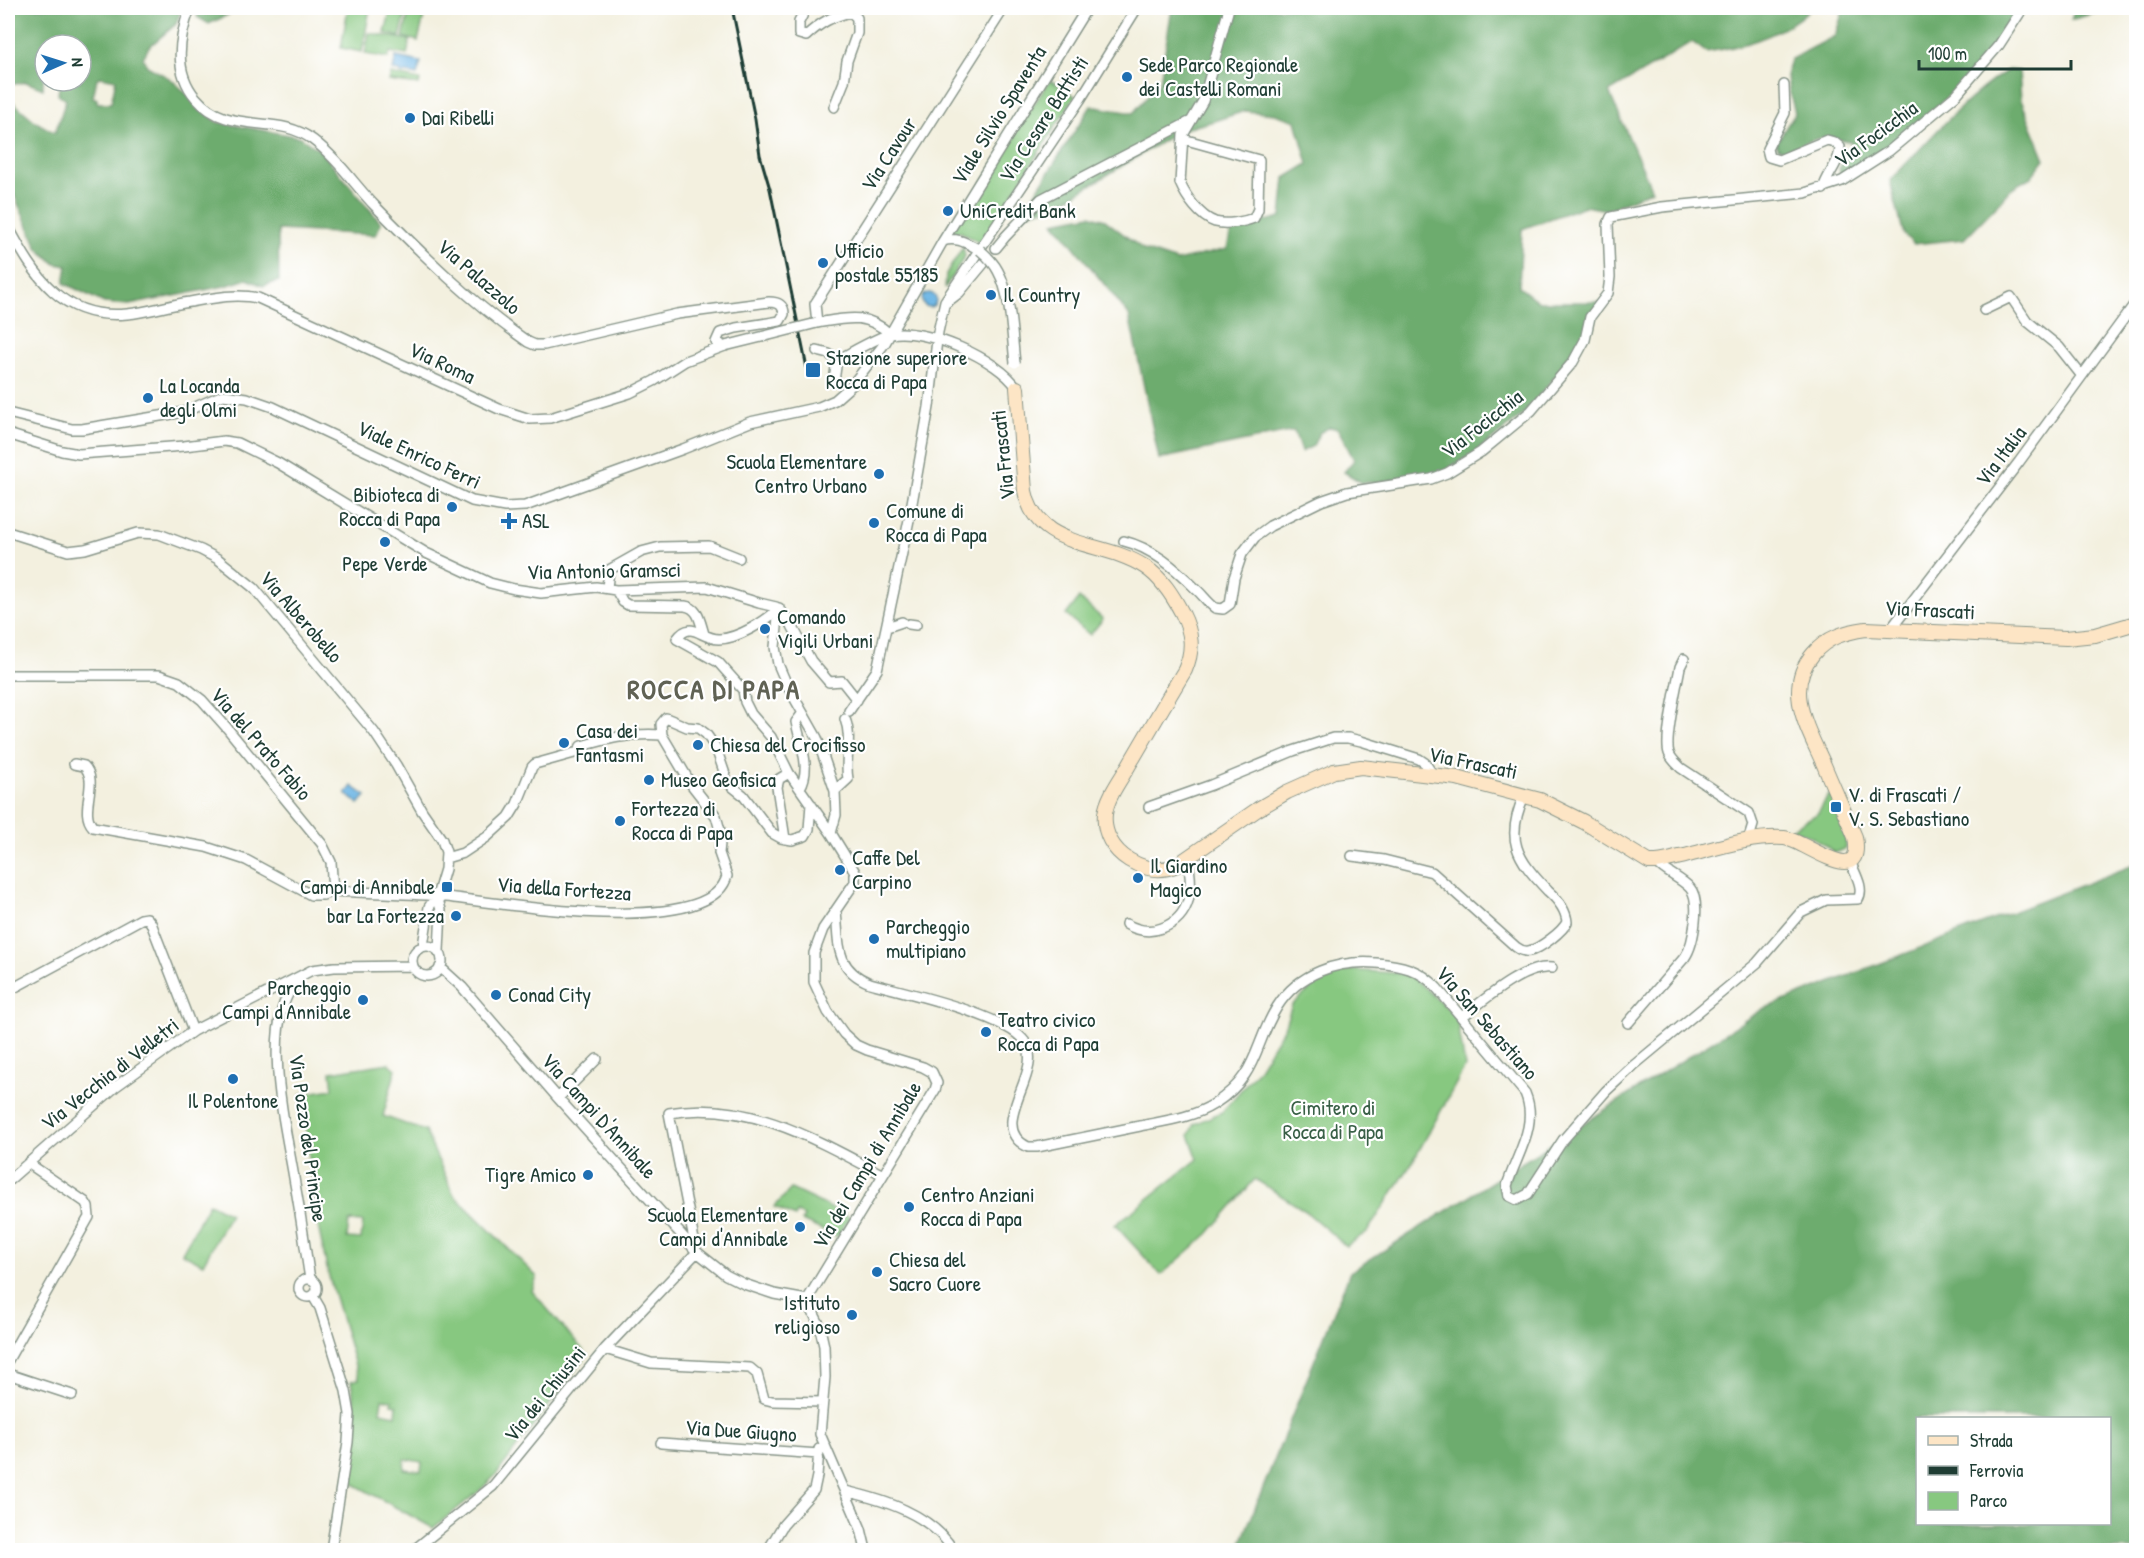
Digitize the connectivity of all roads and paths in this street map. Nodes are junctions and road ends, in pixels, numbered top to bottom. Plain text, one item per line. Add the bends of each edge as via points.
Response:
1 (189, 8) edge
2 (806, 8) edge
3 (1004, 8) edge
4 (1087, 8) edge
5 (1137, 8) edge
6 (1229, 8) edge
7 (2023, 8) edge
8 (1784, 85) dead end
9 (834, 107) dead end
10 (1189, 122) junction
11 (1183, 139) junction
12 (1824, 189) junction
13 (8, 226) edge
14 (943, 241) junction
15 (996, 249) dead end
16 (980, 250) junction
17 (984, 263) dead end
18 (2136, 302) edge
19 (944, 304) junction
20 (1984, 310) dead end
21 (817, 323) junction
22 (891, 334) junction
23 (937, 338) junction
24 (725, 346) junction
25 (817, 351) dead end
26 (837, 360) junction
27 (2082, 376) junction
28 (834, 381) dead end
29 (1017, 388) junction
30 (8, 413) edge
31 (8, 434) edge
32 (8, 532) edge
33 (1124, 541) dead end
34 (739, 558) dead end
35 (611, 589) junction
36 (778, 608) junction
37 (2136, 623) edge
38 (909, 624) dead end
39 (886, 627) junction
40 (1891, 629) junction
41 (704, 634) junction
42 (1684, 659) dead end
43 (8, 675) edge
44 (856, 700) junction
45 (803, 713) junction
46 (661, 733) junction
47 (74, 764) dead end
48 (789, 773) junction
49 (1433, 775) junction
50 (800, 788) junction
51 (835, 791) junction
52 (1524, 796) junction
53 (811, 804) junction
54 (1149, 807) dead end
55 (831, 833) junction
56 (785, 839) junction
57 (1748, 841) junction
58 (1352, 856) dead end
59 (446, 858) junction
60 (1187, 859) junction
61 (1850, 861) junction
62 (1656, 862) junction
63 (333, 891) junction
64 (437, 896) junction
65 (836, 910) junction
66 (1126, 924) dead end
67 (423, 946) junction
68 (439, 951) junction
69 (413, 966) junction
70 (440, 968) junction
71 (1552, 968) dead end
72 (306, 973) junction
73 (8, 992) edge
74 (1462, 1017) junction
75 (1628, 1023) dead end
76 (193, 1031) junction
77 (597, 1059) dead end
78 (558, 1098) junction
79 (28, 1163) junction
80 (883, 1175) junction
81 (8, 1181) edge
82 (697, 1252) junction
83 (310, 1279) junction
84 (313, 1296) junction
85 (807, 1300) junction
86 (605, 1349) junction
87 (8, 1360) edge
88 (8, 1374) edge
89 (72, 1395) dead end
90 (822, 1402) junction
91 (820, 1434) junction
92 (661, 1443) dead end
93 (819, 1454) junction
94 (845, 1491) junction
95 (331, 1551) edge
96 (414, 1551) edge
97 (768, 1551) edge
98 (866, 1551) edge
99 (953, 1551) edge

1 - 24 street, Via Palazzolo via 180,39 181,64 189,88 206,108 226,119 284,128 309,137 419,249 528,342 544,345 694,311 769,302 782,306 784,314 780,321 720,333 716,342
2 - 9 street via 799,22 799,34 806,36 836,15 851,12 857,18 857,33
3 - 21 street, Via Cavour via 817,300
4 - 14 street, Viale Silvio Spaventa
5 - 16 street, Via Cesare Battisti
6 - 10 street via 1203,101
7 - 12 street, Via Focicchia via 1988,59 1944,106 1864,169
8 - 12 street via 1785,113 1767,149 1768,157 1779,160 1827,140 1834,142 1840,147 1839,157
10 - 11 street
10 - 15 street via 1041,199
11 - 11 street via 1259,160 1258,209 1254,218 1214,222 1197,209 1180,183
12 - 33 street, Via Focicchia via 1662,207 1611,217 1610,283 1606,297 1590,317 1585,340 1573,362 1532,411 1447,473 1347,492 1270,526 1242,554 1231,602 1223,609 1212,606 1158,556
13 - 24 street, Via Roma via 41,280 78,308 120,315 225,296 258,298 499,409 530,419 550,418 630,393 685,361
14 - 16 street via 961,240
14 - 22 street, Viale Silvio Spaventa
16 - 19 street, Via Cesare Battisti
16 - 29 street, bridge via 1001,277
17 - 19 street via 959,293
18 - 27 street, Via Italia
19 - 23 street, Via Cesare Battisti
20 - 27 street via 2011,297 2027,321 2059,347
21 - 22 street, Via Roma via 861,318
21 - 24 street, Via Roma, bridge
22 - 23 street
22 - 26 street
22 - 30 street, Viale Enrico Ferri via 852,385 826,405 750,422 520,507 472,501 273,407 234,395 220,395 184,412 82,429
23 - 29 street via 994,366
23 - 39 street, Via Cesare Battisti via 928,416
25 - 26 street
26 - 28 street
27 - 40 street, Via Italia
29 - 60 main road, Via Frascati via 1025,491 1036,519 1057,536 1110,550 1151,571 1172,595 1189,628 1192,648 1185,670 1105,811 1106,832 1112,844 1136,864 1162,870
31 - 35 street, Via Antonio Gramsci via 79,454 237,443 278,463 426,553 482,580 541,593
32 - 59 street, Via Alberobello via 68,551 152,533 201,550 229,566 264,598 375,732 442,840
34 - 35 street via 709,546 655,547 609,570
35 - 36 street, Via Antonio Gramsci via 707,587
35 - 41 street via 632,606 692,608
36 - 41 street via 764,621 730,637 716,639
36 - 44 street via 811,661 829,682 842,681
36 - 45 street via 777,658
37 - 40 main road, Via Frascati via 2066,638
38 - 39 street
39 - 44 street, Via Cesare Battisti via 878,670
40 - 61 main road, Via Frascati via 1856,630 1834,637 1811,656 1799,679 1803,716 1856,840
41 - 48 street via 686,630 676,639 711,657 743,690 751,714 771,737
42 - 57 street via 1668,752 1681,768 1749,813 1753,825
43 - 63 street, Via del Prato Fabio via 159,675 183,684 227,728 324,847 331,862
44 - 51 street via 847,715 848,779
45 - 50 street via 796,722 805,769
45 - 51 street
46 - 56 street via 666,718 700,729 716,748 728,783 744,795 772,833
46 - 59 street via 613,737 534,765 509,817 463,853
46 - 64 street, Via della Fortezza via 718,821 726,880 705,901 676,909 605,914
47 - 63 street, Via della Fortezza via 84,766 90,774 88,818 97,829 207,847 246,860 305,894 315,896
48 - 50 street
48 - 56 street via 777,784
49 - 52 main road, Via Frascati
49 - 54 street via 1419,759 1361,741 1337,738
49 - 60 main road, Via Frascati via 1366,767 1334,771 1278,797
50 - 53 street
51 - 55 street via 836,814
52 - 58 street via 1515,820 1515,842 1529,870 1567,918 1564,928 1532,950 1516,947 1432,872
52 - 62 main road, Via Frascati via 1584,822 1647,862
53 - 55 street
53 - 56 street via 807,833 799,839
55 - 65 street, Via dei Campi di Annibale via 855,872 855,882
57 - 61 main road via 1790,839 1835,862
57 - 62 main road
59 - 64 street
60 - 66 street via 1190,896 1179,918 1152,931 1140,931
61 - 74 street, Via San Sebastiano via 1860,888 1858,899 1826,900 1801,912 1757,963 1603,1095 1560,1144 1530,1191 1520,1199 1511,1199 1507,1186 1530,1125 1528,1102 1516,1081
62 - 75 street via 1693,893 1693,938 1685,957
63 - 64 street, Via della Fortezza
64 - 67 street via 429,907
64 - 68 street via 441,910
65 - 74 street, Via San Sebastiano via 841,958 859,978 961,1009 1011,1030 1025,1041 1029,1068 1011,1120 1017,1138 1028,1147 1176,1118 1211,1106 1246,1074 1282,1000 1305,979 1330,967 1360,963 1409,968 1429,980
65 - 80 street, Via dei Campi di Annibale via 818,940 813,964 816,986 828,1012 856,1045 923,1067 937,1081
67 - 68 street
67 - 69 street via 412,956
68 - 70 street
69 - 70 street via 427,976
69 - 72 street, Via Vecchia di Velletri via 325,967
70 - 78 street, Via Campi D'Annibale via 462,987
71 - 74 street via 1528,973
72 - 76 street, Via Vecchia di Velletri
72 - 83 street, Via Pozzo del Principe via 284,1002 277,1051
73 - 76 street via 147,918
76 - 79 street, Via Vecchia di Velletri via 115,1087
77 - 78 street
78 - 82 street, Via Campi D'Annibale
79 - 81 street, Via Vecchia di Velletri
79 - 87 street via 85,1202 89,1217
80 - 82 street via 802,1134 762,1119 705,1110 669,1113
80 - 85 street, Via dei Campi di Annibale
82 - 85 street, Via Campi D'Annibale via 744,1284
82 - 86 street, Via dei Chiusini
83 - 84 street via 317,1288
83 - 84 street via 302,1282 299,1290 305,1297
84 - 95 street via 320,1308 350,1414
85 - 90 street via 823,1341
86 - 90 street via 655,1363 750,1368 757,1374 764,1399
86 - 96 street, Via dei Chiusini via 493,1486
88 - 89 street
90 - 91 street
91 - 93 street
91 - 94 street
92 - 93 street, Via Due Giugno
93 - 97 street via 814,1490 783,1525
94 - 98 street
94 - 99 street via 914,1515

